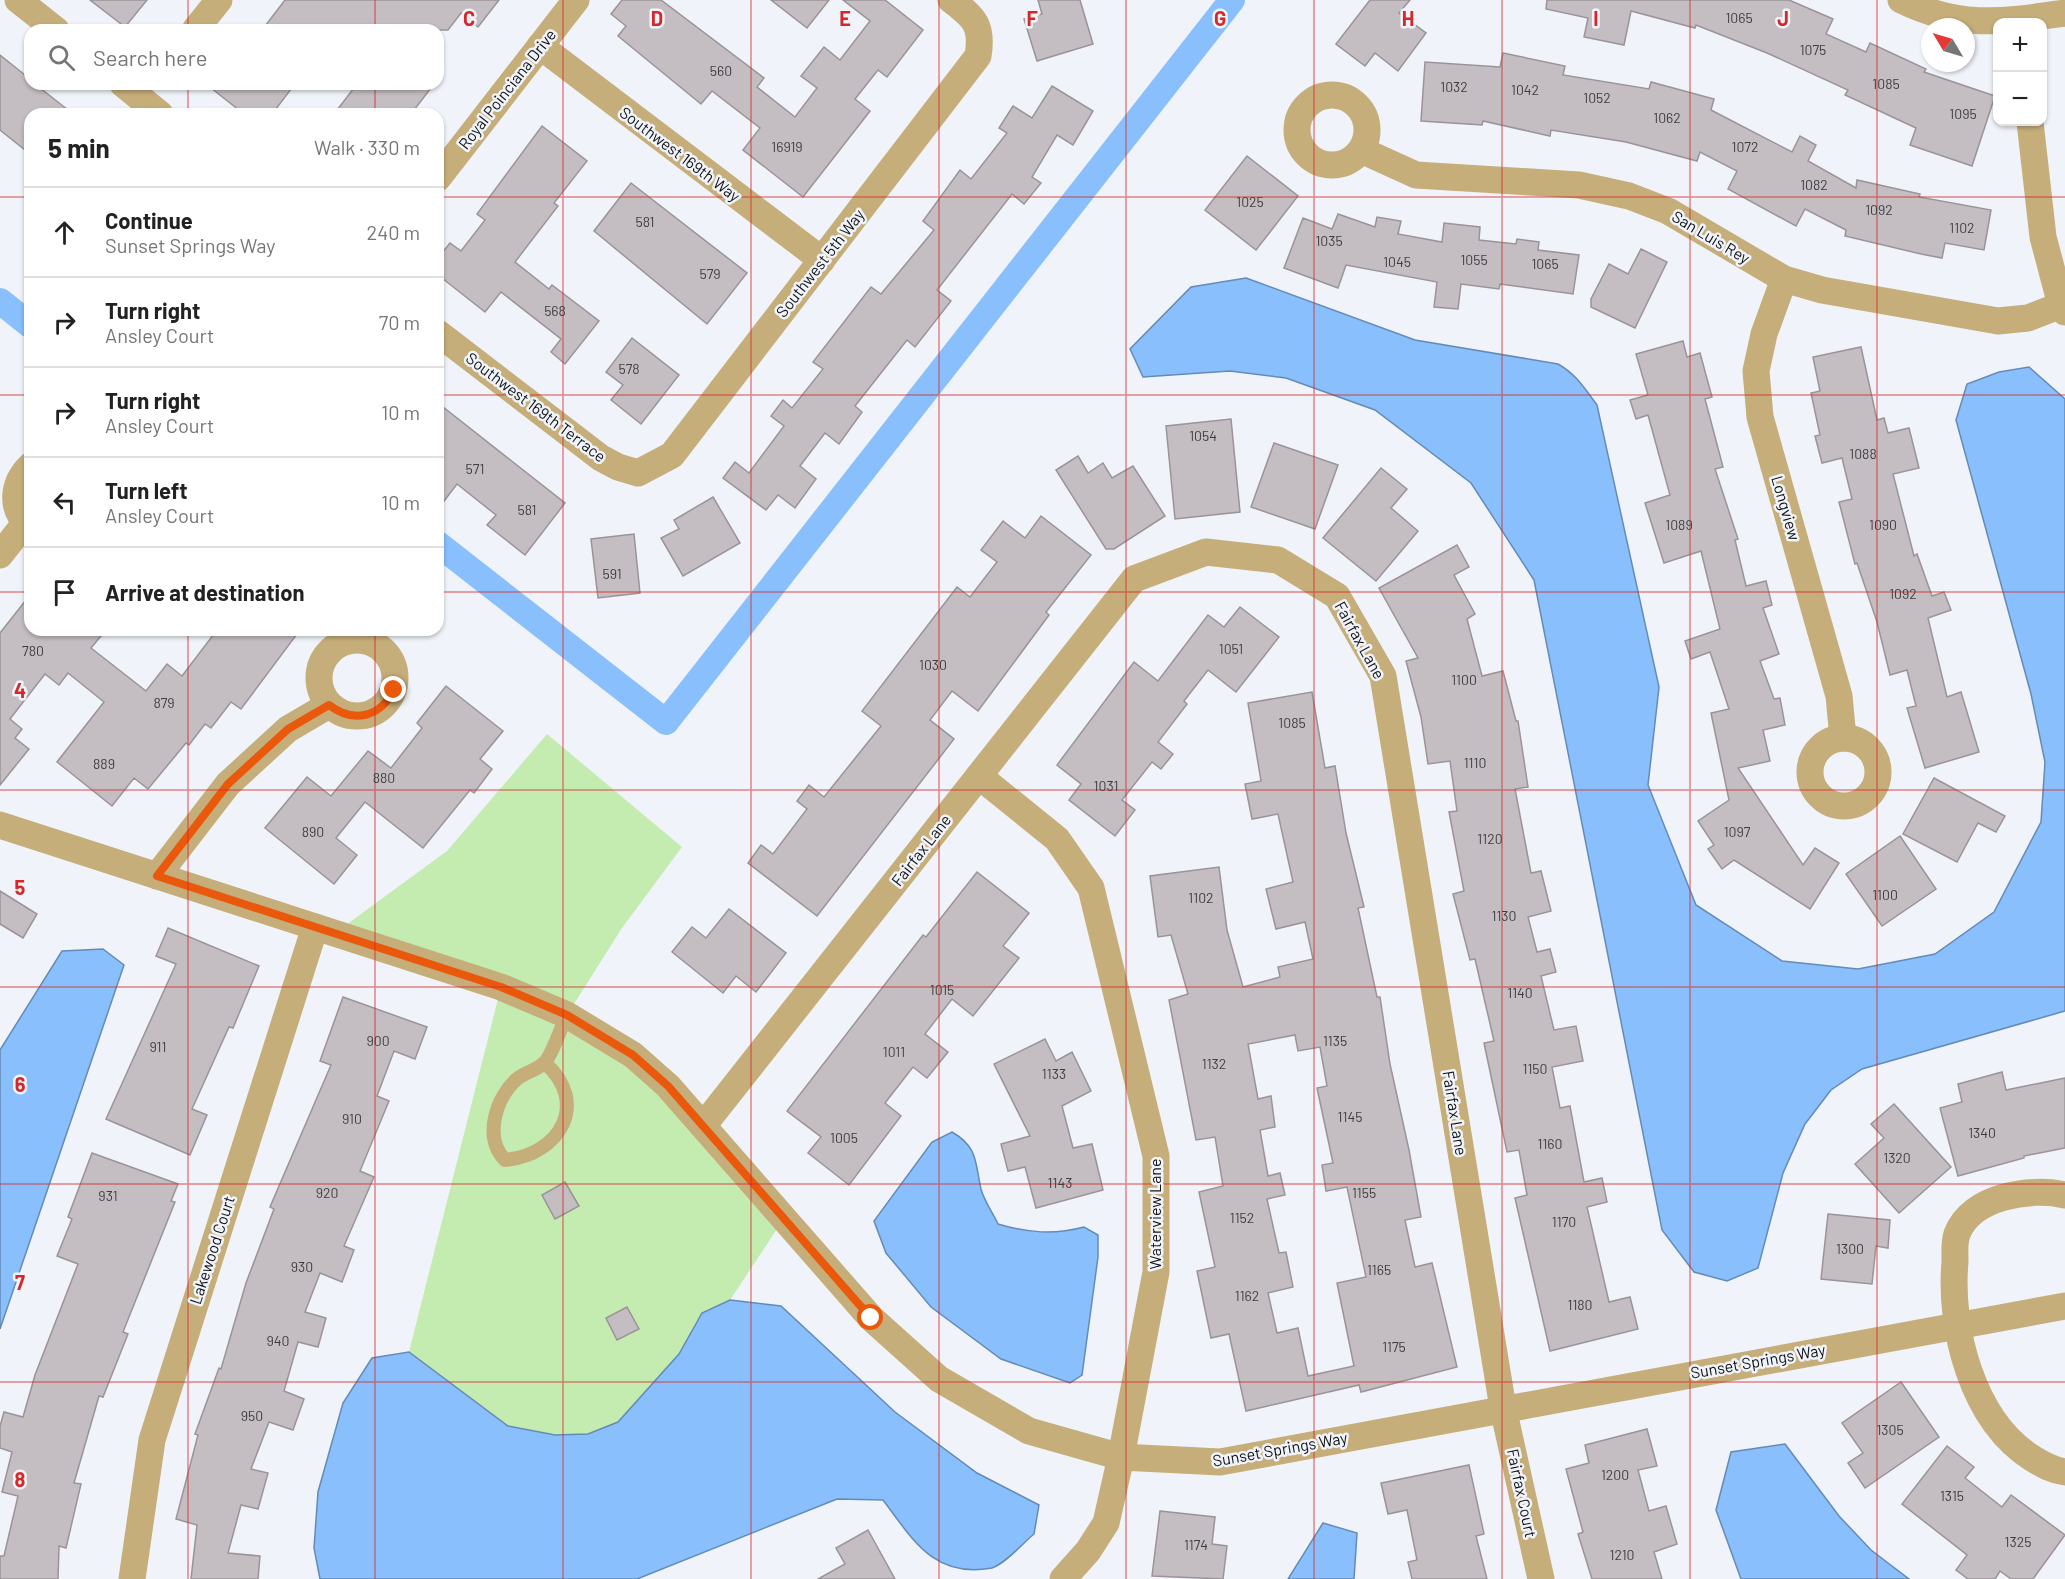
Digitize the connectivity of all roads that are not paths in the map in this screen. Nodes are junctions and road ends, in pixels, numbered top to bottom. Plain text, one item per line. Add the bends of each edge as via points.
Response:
1 (18, 0) edge
2 (219, 0) edge
3 (576, 0) edge
4 (951, 0) edge
5 (1900, 0) edge
6 (2065, 13) edge
7 (2017, 14) edge
8 (48, 24) edge
9 (200, 24) edge
10 (540, 46) junction
11 (2030, 126) edge
12 (1361, 150) dead end
13 (444, 170) edge
14 (822, 260) junction
15 (1784, 279) junction
16 (2063, 308) edge
17 (444, 338) edge
18 (638, 472) joint
19 (24, 475) edge
20 (24, 519) edge
21 (24, 528) edge
22 (0, 555) edge
23 (329, 705) dead end
24 (1843, 738) dead end
25 (979, 776) junction
26 (0, 825) edge
27 (157, 876) junction
28 (315, 927) junction
29 (567, 1015) junction
30 (545, 1063) junction
31 (703, 1126) junction
32 (2065, 1195) edge
33 (2065, 1306) edge
34 (1958, 1325) junction
35 (1503, 1408) junction
36 (1121, 1457) junction
37 (2065, 1472) edge
38 (132, 1579) edge
39 (1063, 1579) edge
40 (1540, 1579) edge

1 - 8 street
2 - 9 street
3 - 10 street, Royal Poinciana Drive
4 - 14 street, Southwest 5th Way via 976,22 981,35 978,56
5 - 7 street via 1929,14 1963,22
6 - 7 street
10 - 13 street, Royal Poinciana Drive
10 - 14 street, Southwest 169th Way
11 - 16 street via 2043,237
12 - 15 street, San Luis Rey via 1416,175 1579,185 1629,196 1668,211
14 - 18 street, Southwest 5th Way via 672,455
15 - 16 street, San Luis Rey via 1822,290 1998,321
15 - 24 street, Longview via 1764,334 1756,371 1760,417 1839,696
17 - 18 street, Southwest 169th Terrace via 601,458
19 - 20 street via 16,486 15,499
21 - 22 street
23 - 27 street via 288,729 228,784
25 - 31 street, Fairfax Lane
25 - 35 street, Fairfax Lane via 1134,579 1206,552 1278,560 1336,597 1383,676
25 - 36 street, Waterview Lane via 1057,839 1091,888 1156,1156 1156,1272
26 - 27 street, Sunset Springs Way
27 - 28 street, Sunset Springs Way
28 - 29 street, Sunset Springs Way via 501,987
28 - 38 street, Lakewood Court via 152,1440
29 - 30 lane
29 - 31 street, Sunset Springs Way via 633,1055 668,1086
30 - 30 lane via 519,1077 504,1093 496,1112 494,1133 499,1154 506,1160 544,1149 566,1118 563,1084
31 - 36 street, Sunset Springs Way via 871,1318 939,1379 1029,1431
32 - 34 street via 2015,1193 1976,1210 1957,1234 1953,1287
33 - 34 street, Sunset Springs Way
34 - 35 street, Sunset Springs Way
34 - 37 street via 1967,1362 1987,1410 2017,1448 2053,1470
35 - 36 street, Sunset Springs Way via 1220,1462
35 - 40 street, Fairfax Court
36 - 39 street, Waterview Lane via 1106,1523

